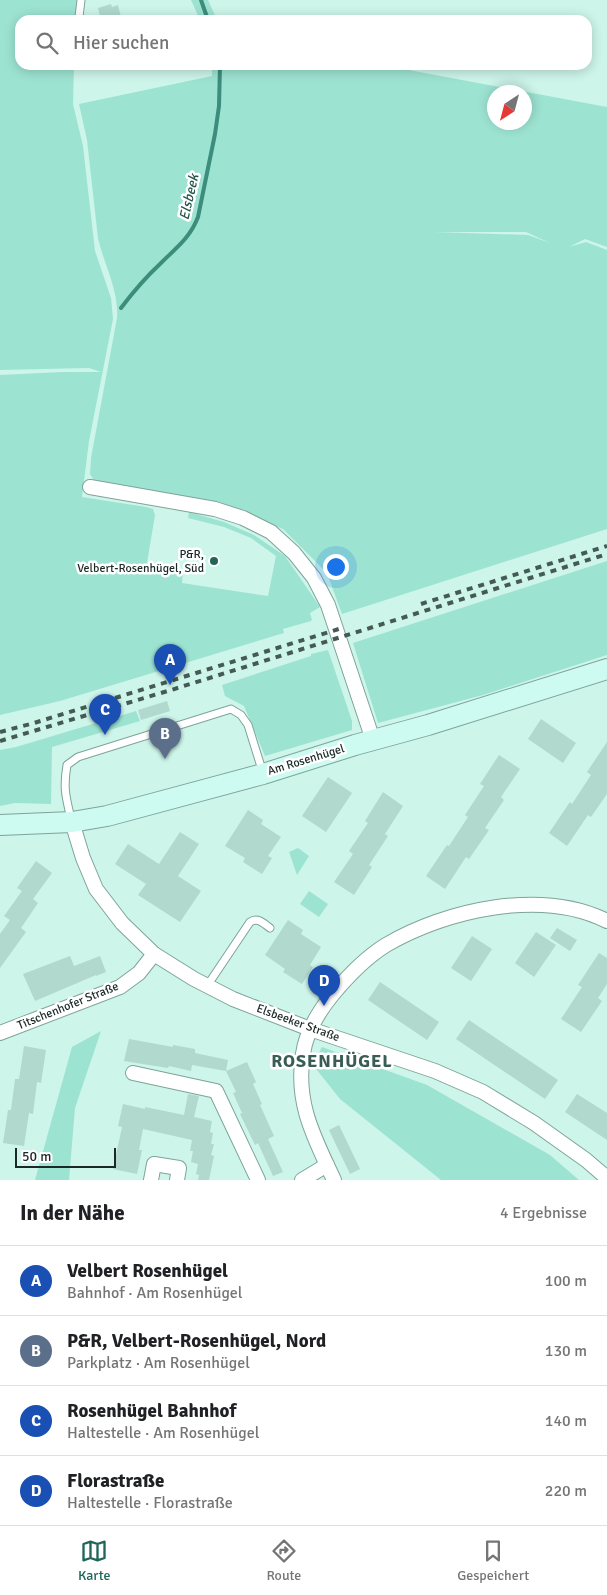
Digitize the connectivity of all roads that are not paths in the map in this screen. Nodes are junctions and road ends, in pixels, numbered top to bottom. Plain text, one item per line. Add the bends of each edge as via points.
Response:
1 (81, 0) edge
2 (79, 15) edge
3 (90, 487) dead end
4 (607, 669) edge
5 (373, 740) junction
6 (263, 774) junction
7 (72, 822) junction
8 (0, 825) edge
9 (607, 921) edge
10 (270, 928) dead end
11 (154, 954) junction
12 (207, 986) junction
13 (310, 1029) junction
14 (0, 1033) edge
15 (134, 1073) dead end
16 (327, 1165) junction
17 (607, 1178) edge
18 (151, 1180) edge
19 (177, 1180) edge
20 (258, 1180) edge
21 (302, 1180) edge
22 (334, 1180) edge

1 - 2 lane
3 - 5 street via 215,509 244,518 271,532 314,578 328,605
4 - 5 street, Am Rosenhügel
5 - 6 street, Am Rosenhügel
6 - 7 street, Am Rosenhügel via 107,816
6 - 7 lane via 248,725 241,714 231,708 78,757 67,765 64,782
7 - 8 street, Am Rosenhügel
7 - 11 street, Elsbeeker Straße via 96,889 122,923
9 - 13 street via 575,909 540,906 482,909 449,917 384,946 350,973
10 - 12 lane via 258,920 250,922
11 - 12 street, Elsbeeker Straße
11 - 14 street, Titschenhofer Straße via 139,973 120,987
12 - 13 street, Elsbeeker Straße
13 - 16 street via 300,1074 303,1103
13 - 17 street, Elsbeeker Straße via 435,1071 483,1092 534,1123
15 - 20 street via 216,1091
16 - 21 street
16 - 22 street
18 - 19 street via 154,1164 179,1168

